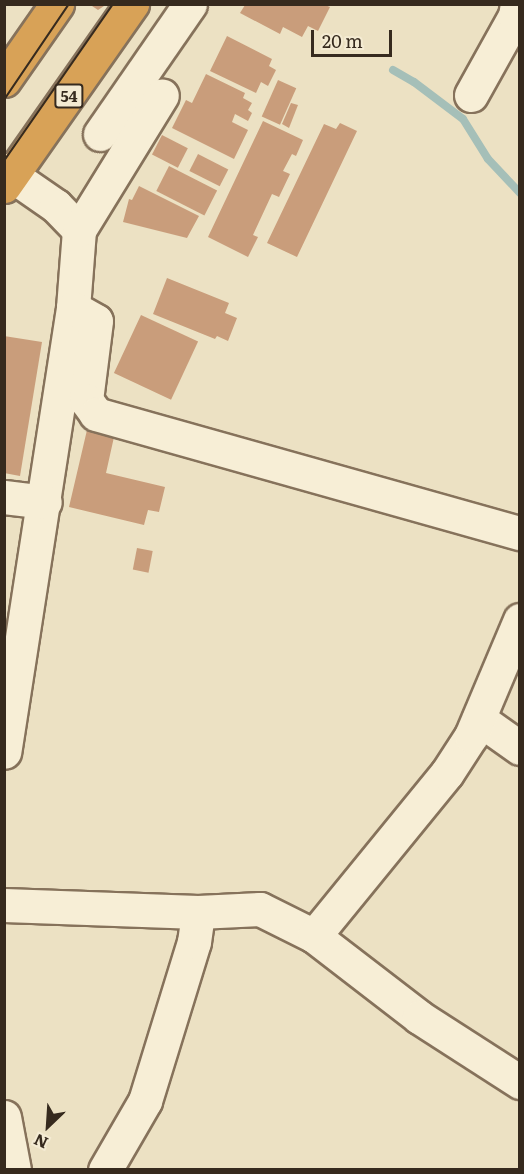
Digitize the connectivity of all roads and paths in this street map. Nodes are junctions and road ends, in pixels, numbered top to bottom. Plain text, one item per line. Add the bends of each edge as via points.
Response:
1 (57, 4) edge
2 (132, 4) edge
3 (190, 4) edge
4 (518, 5) edge
5 (4, 80) edge
6 (162, 95) dead end
7 (471, 95) dead end
8 (100, 134) dead end
9 (7, 177) edge
10 (79, 230) junction
11 (73, 308) junction
12 (4, 496) edge
13 (45, 502) junction
14 (519, 533) edge
15 (519, 620) edge
16 (479, 719) junction
17 (519, 748) edge
18 (4, 752) edge
19 (4, 905) edge
20 (198, 912) junction
21 (314, 936) junction
22 (519, 1082) edge
23 (4, 1117) edge
24 (14, 1170) edge
25 (105, 1170) edge

1 - 5 highway
2 - 9 highway, 54
3 - 8 street
4 - 7 street
6 - 10 street
9 - 10 street via 56,206
10 - 11 street
11 - 13 street
11 - 14 street via 96,321 86,400 96,414
12 - 13 street
13 - 18 street
15 - 16 street
16 - 17 street
16 - 21 street via 447,773
19 - 20 street
20 - 21 street via 260,909
20 - 25 street via 194,942 145,1101
21 - 22 street via 419,1017
23 - 24 street

